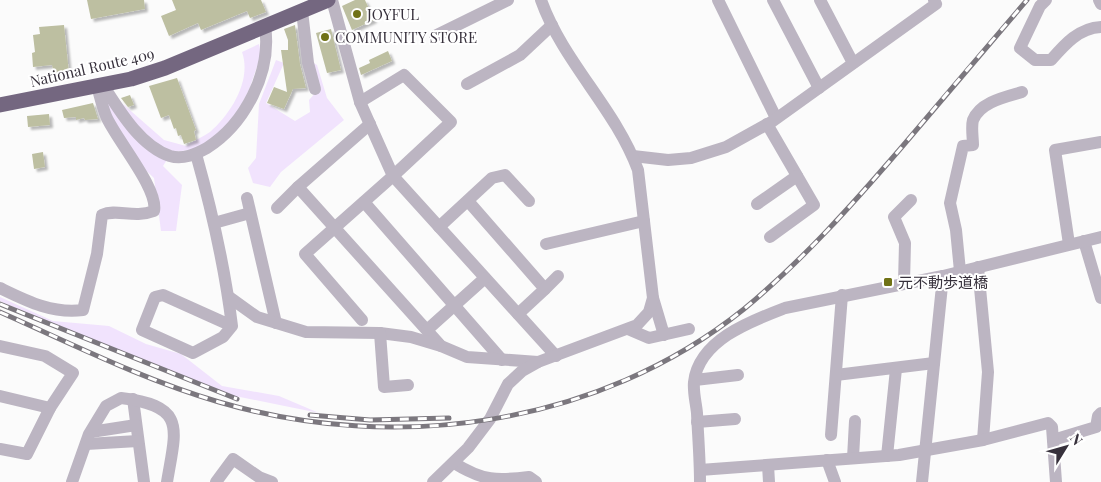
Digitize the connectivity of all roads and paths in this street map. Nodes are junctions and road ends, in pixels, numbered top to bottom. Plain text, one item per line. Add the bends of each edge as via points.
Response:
1 (330, 0) edge
2 (508, 0) edge
3 (541, 0) edge
4 (718, 0) edge
5 (773, 0) edge
6 (820, 0) edge
7 (934, 0) edge
8 (1046, 0) edge
9 (1100, 0) edge
10 (1101, 4) edge
11 (302, 11) junction
12 (552, 25) junction
13 (266, 26) junction
14 (1101, 27) edge
15 (434, 36) dead end
16 (854, 63) junction
17 (467, 84) dead end
18 (100, 85) junction
19 (819, 88) junction
20 (315, 89) dead end
21 (1022, 92) dead end
22 (360, 102) junction
23 (0, 105) edge
24 (771, 121) junction
25 (370, 124) junction
26 (1101, 142) edge
27 (196, 154) junction
28 (633, 156) junction
29 (394, 176) junction
30 (797, 176) junction
31 (298, 187) junction
32 (247, 198) dead end
33 (911, 200) dead end
34 (468, 201) junction
35 (529, 201) dead end
36 (364, 202) junction
37 (757, 204) dead end
38 (277, 208) dead end
39 (250, 213) junction
40 (644, 220) junction
41 (214, 223) junction
42 (439, 227) junction
43 (334, 228) junction
44 (770, 236) dead end
45 (1101, 237) edge
46 (1084, 240) junction
47 (546, 244) dead end
48 (1069, 244) junction
49 (978, 267) junction
50 (960, 271) junction
51 (558, 276) dead end
52 (943, 276) junction
53 (485, 278) junction
54 (904, 283) junction
55 (0, 288) edge
56 (545, 289) junction
57 (842, 295) junction
58 (228, 297) junction
59 (653, 298) junction
60 (1101, 298) edge
61 (455, 305) junction
62 (518, 314) junction
63 (362, 320) dead end
64 (276, 323) junction
65 (232, 326) junction
66 (628, 329) junction
67 (688, 329) dead end
68 (427, 330) junction
69 (380, 333) junction
70 (664, 335) junction
71 (0, 346) edge
72 (441, 346) junction
73 (556, 356) junction
74 (502, 360) junction
75 (538, 362) junction
76 (934, 363) junction
77 (896, 369) junction
78 (836, 374) junction
79 (738, 375) dead end
80 (695, 380) junction
81 (408, 385) dead end
82 (0, 396) edge
83 (132, 399) junction
84 (50, 408) junction
85 (1101, 413) edge
86 (735, 419) dead end
87 (855, 421) dead end
88 (697, 422) junction
89 (136, 425) junction
90 (831, 435) dead end
91 (88, 438) junction
92 (983, 440) junction
93 (1053, 440) junction
94 (138, 441) junction
95 (0, 449) edge
96 (925, 451) junction
97 (887, 456) junction
98 (853, 458) junction
99 (827, 460) junction
100 (454, 463) junction
101 (768, 465) junction
102 (700, 476) edge
103 (72, 482) edge
104 (144, 482) edge
105 (167, 482) edge
106 (216, 482) edge
107 (272, 482) edge
108 (433, 482) edge
109 (536, 482) edge
110 (769, 482) edge
111 (835, 482) edge
112 (922, 482) edge
113 (1056, 482) edge

1 - 11 highway, National Route 409
1 - 22 street
2 - 15 street
3 - 12 street
4 - 24 street
5 - 19 street
6 - 16 street
7 - 16 street via 936,4
8 - 14 street via 1020,48 1035,60 1051,60 1071,38
9 - 10 street
11 - 13 highway, National Route 409
11 - 20 street
12 - 17 street via 520,55
12 - 28 street
13 - 18 highway, National Route 409 via 165,68
13 - 27 street via 266,58 254,94 238,120 219,140
16 - 19 street
18 - 23 highway, National Route 409
18 - 27 street via 128,123 155,148 171,157
18 - 55 street via 106,116 140,172 155,204 154,211 102,215 97,254 83,310 68,312 39,307
19 - 24 street
21 - 50 street via 995,100 982,109 973,120 973,145 963,146 950,203
22 - 25 street
22 - 29 street via 404,74 451,122
24 - 28 street via 726,147 691,158 668,160
24 - 30 street
25 - 29 street
25 - 31 street
26 - 48 street via 1055,150
27 - 41 street
28 - 40 street via 638,170
29 - 36 street
29 - 42 street
30 - 37 street
30 - 44 street via 814,205
31 - 38 street
31 - 43 street
32 - 39 street
33 - 54 street via 894,217 905,243
34 - 35 street via 492,178 504,175
34 - 42 street
34 - 56 street
36 - 43 street
36 - 61 street
39 - 41 street
39 - 64 street
40 - 47 street
40 - 59 street
41 - 58 street
42 - 53 street
43 - 63 street via 305,254
43 - 68 street
45 - 46 street
46 - 48 street
46 - 60 street
48 - 49 street
49 - 50 street
49 - 92 street via 988,372
50 - 52 street
51 - 56 street
52 - 54 street
52 - 76 street
53 - 61 street
53 - 62 street
54 - 57 street
56 - 62 street
57 - 78 street
57 - 80 street via 785,308 731,334 703,357
58 - 64 street via 257,317
58 - 65 street
59 - 66 street via 649,312 637,325
59 - 70 street
61 - 68 street
61 - 74 street
62 - 73 street
64 - 69 street via 306,332
65 - 65 street via 163,294 155,297 142,330 193,353 223,337
66 - 70 street via 649,338
66 - 73 street
67 - 70 street
68 - 72 street
69 - 72 street
69 - 81 street via 384,386
71 - 84 street via 45,356 73,373
72 - 74 street via 467,357
73 - 75 street
74 - 75 street
75 - 100 street via 508,384 490,419
76 - 77 street
76 - 96 street
77 - 78 street
77 - 97 street
78 - 90 street
79 - 80 street
80 - 88 street
82 - 84 street
83 - 89 street
83 - 91 street via 121,398 106,406
83 - 105 street via 160,406 173,422 174,441
84 - 95 street via 27,454
85 - 93 street via 1096,427
86 - 88 street
87 - 98 street
88 - 102 street
89 - 91 street
89 - 94 street
91 - 94 street
91 - 103 street
92 - 93 street via 1048,423 1052,427
92 - 96 street
93 - 113 street
94 - 104 street
96 - 97 street
96 - 112 street
97 - 98 street
98 - 99 street
99 - 101 street
99 - 111 street
100 - 108 street
100 - 109 street via 498,481 529,477
101 - 102 street
101 - 110 street
106 - 107 street via 233,459

